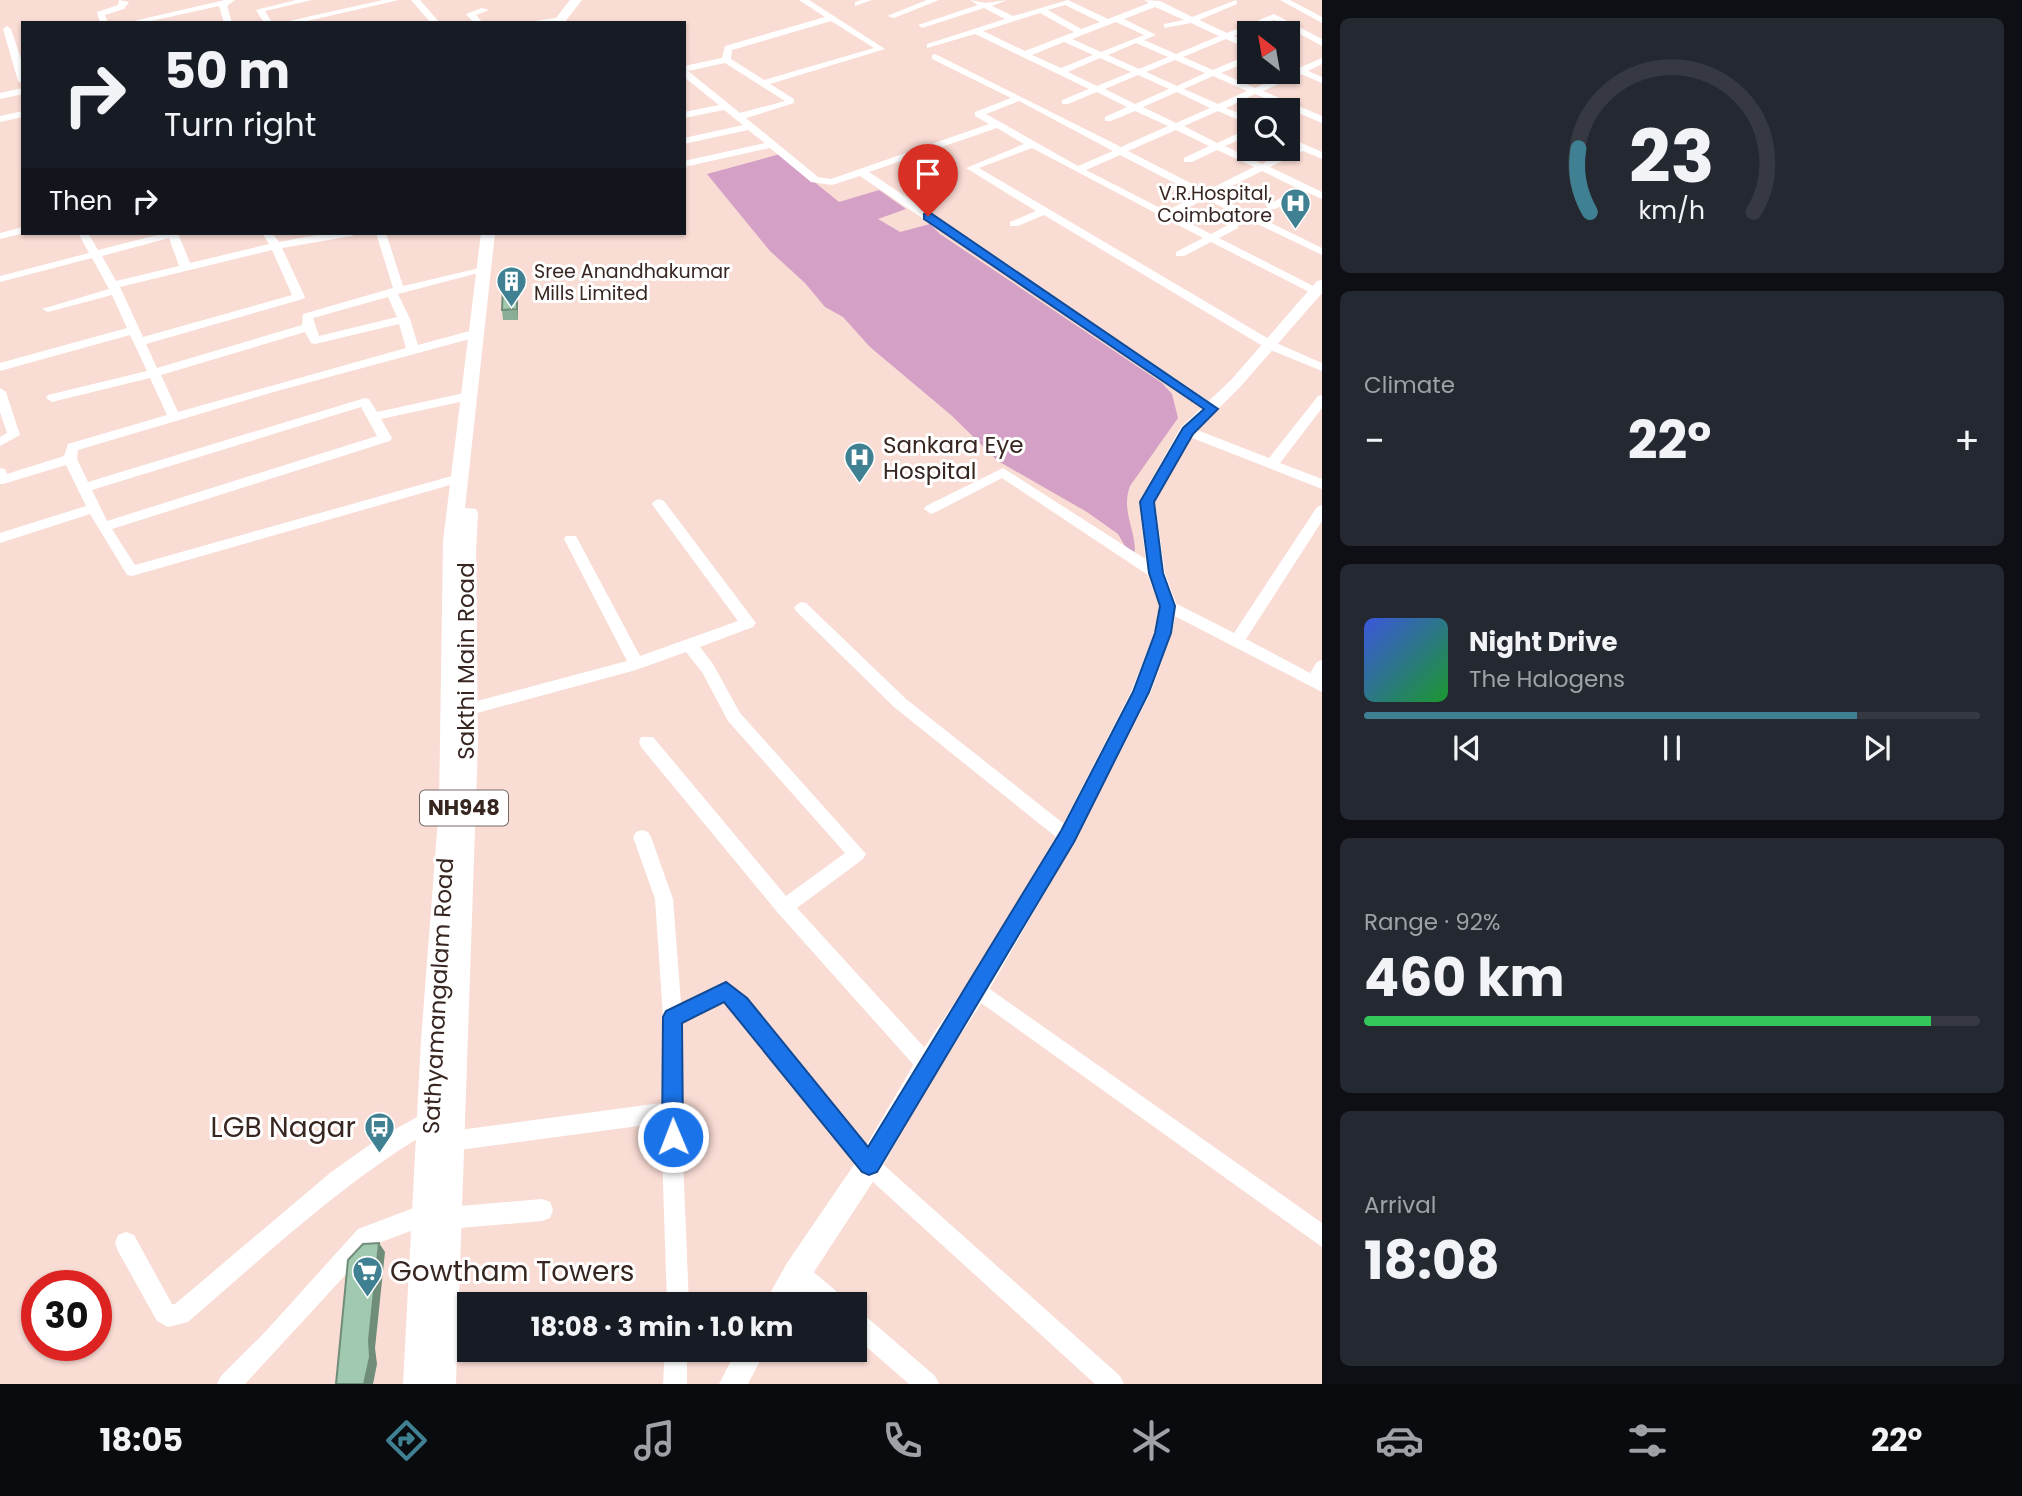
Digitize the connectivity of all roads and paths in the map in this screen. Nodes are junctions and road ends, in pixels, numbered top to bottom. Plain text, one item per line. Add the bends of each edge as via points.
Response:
1 (123, 0) edge
2 (253, 0) edge
3 (308, 0) edge
4 (395, 0) edge
5 (415, 0) edge
6 (576, 0) edge
7 (584, 0) edge
8 (803, 0) edge
9 (868, 0) edge
10 (935, 0) edge
11 (974, 0) edge
12 (1003, 0) edge
13 (1172, 0) edge
14 (1284, 0) edge
15 (1070, 1) edge
16 (228, 2) edge
17 (1234, 2) dead end
18 (1154, 3) edge
19 (858, 4) dead end
20 (985, 5) junction
21 (260, 10) junction
22 (485, 10) dead end
23 (1041, 10) junction
24 (891, 16) dead end
25 (832, 18) junction
26 (1012, 19) junction
27 (1117, 19) junction
28 (1191, 20) junction
29 (1322, 20) edge
30 (102, 21) edge
31 (144, 21) edge
32 (228, 21) edge
33 (267, 21) edge
34 (294, 21) edge
35 (434, 21) edge
36 (477, 21) edge
37 (563, 21) edge
38 (563, 21) edge
39 (1107, 22) junction
40 (922, 25) dead end
41 (7, 29) dead end
42 (975, 31) junction
43 (1080, 32) junction
44 (1152, 34) junction
45 (1225, 35) junction
46 (1308, 35) junction
47 (1300, 38) edge
48 (1065, 39) junction
49 (1136, 40) junction
50 (1237, 41) edge
51 (1322, 43) edge
52 (930, 46) dead end
53 (16, 49) edge
54 (0, 52) edge
55 (1024, 55) junction
56 (1099, 55) junction
57 (1177, 56) junction
58 (935, 57) dead end
59 (726, 60) junction
60 (1322, 61) edge
61 (1237, 62) edge
62 (686, 70) edge
63 (1300, 71) joint
64 (21, 72) edge
65 (686, 72) edge
66 (1060, 72) junction
67 (1138, 72) junction
68 (1214, 72) junction
69 (1322, 80) edge
70 (763, 83) junction
71 (1271, 84) edge
72 (1098, 89) junction
73 (1177, 89) junction
74 (21, 91) edge
75 (1256, 91) junction
76 (0, 96) edge
77 (1019, 98) junction
78 (1268, 98) edge
79 (1065, 102) dead end
80 (1136, 107) junction
81 (720, 108) dead end
82 (1217, 108) junction
83 (21, 114) edge
84 (1300, 114) edge
85 (686, 115) edge
86 (1237, 116) edge
87 (738, 117) junction
88 (0, 119) edge
89 (1108, 119) dead end
90 (1322, 120) edge
91 (997, 125) junction
92 (1174, 127) junction
93 (744, 128) dead end
94 (1237, 137) edge
95 (686, 141) edge
96 (1031, 145) junction
97 (766, 146) dead end
98 (1218, 146) junction
99 (1300, 146) edge
100 (1303, 147) junction
101 (1119, 150) junction
102 (1322, 156) edge
103 (1188, 160) dead end
104 (686, 164) edge
105 (1261, 167) junction
106 (1078, 170) junction
107 (862, 172) junction
108 (1308, 189) junction
109 (1208, 195) junction
110 (1322, 196) edge
111 (1271, 207) dead end
112 (1045, 211) junction
113 (1166, 215) junction
114 (1014, 224) dead end
115 (1234, 226) dead end
116 (21, 231) edge
117 (84, 235) edge
118 (169, 235) edge
119 (173, 235) edge
120 (268, 235) edge
121 (336, 235) edge
122 (381, 235) edge
123 (488, 235) edge
124 (501, 235) edge
125 (0, 236) edge
126 (1210, 238) junction
127 (276, 246) junction
128 (1322, 252) edge
129 (97, 253) junction
130 (1180, 254) dead end
131 (185, 266) junction
132 (484, 270) junction
133 (0, 279) edge
134 (114, 288) junction
135 (1319, 288) edge
136 (395, 292) junction
137 (299, 297) junction
138 (48, 309) dead end
139 (404, 319) junction
140 (307, 322) junction
141 (477, 333) junction
142 (137, 336) junction
143 (1270, 345) junction
144 (413, 350) junction
145 (1322, 366) edge
146 (0, 367) edge
147 (153, 373) junction
148 (0, 392) edge
149 (469, 396) junction
150 (52, 398) dead end
151 (1322, 399) edge
152 (1212, 409) junction
153 (174, 417) junction
154 (373, 417) junction
155 (1187, 431) junction
156 (0, 442) edge
157 (70, 459) junction
158 (1272, 464) junction
159 (1, 478) edge
160 (459, 478) junction
161 (1322, 484) edge
162 (84, 488) junction
163 (659, 504) dead end
164 (94, 508) junction
165 (931, 509) dead end
166 (1322, 510) edge
167 (103, 527) junction
168 (0, 537) edge
169 (571, 539) dead end
170 (1156, 573) junction
171 (1168, 606) junction
172 (801, 607) dead end
173 (1236, 642) junction
174 (689, 644) junction
175 (636, 664) junction
176 (1322, 666) edge
177 (1317, 684) edge
178 (466, 710) junction
179 (648, 742) dead end
180 (1068, 836) junction
181 (642, 837) dead end
182 (784, 907) junction
183 (977, 989) junction
184 (673, 1017) junction
185 (927, 1065) junction
186 (671, 1112) junction
187 (430, 1120) junction
188 (451, 1141) junction
189 (869, 1165) junction
190 (542, 1210) dead end
191 (438, 1216) junction
192 (1322, 1236) edge
193 (126, 1243) dead end
194 (796, 1272) junction
195 (678, 1292) edge
196 (785, 1292) edge
197 (820, 1292) edge
198 (867, 1332) edge
199 (676, 1362) edge
200 (745, 1362) edge
201 (229, 1384) edge
202 (418, 1384) edge
203 (441, 1384) edge
204 (676, 1384) edge
205 (733, 1384) edge
206 (927, 1384) edge
207 (1112, 1384) edge

1 - 30 street via 121,7 100,14
2 - 21 street
3 - 21 street
4 - 34 street
5 - 35 street
6 - 37 highway
7 - 38 highway
8 - 25 street
9 - 19 street
10 - 24 street
11 - 20 street
12 - 20 street
13 - 18 street
14 - 29 street
15 - 23 street
15 - 39 street
16 - 31 street
16 - 32 street
17 - 28 street
18 - 27 street
18 - 28 street
20 - 26 street
20 - 40 street
21 - 33 street
22 - 36 street via 470,13
23 - 26 street
23 - 43 street
25 - 59 street via 729,48
25 - 70 street via 881,49
26 - 42 street
27 - 39 street
27 - 44 street
28 - 44 street
28 - 45 street
39 - 43 street
41 - 53 street
42 - 52 street
42 - 55 street
43 - 48 street
44 - 49 street
45 - 46 street via 1274,17
45 - 50 street
45 - 57 street
46 - 47 street
46 - 51 street
48 - 55 street
48 - 56 street
49 - 56 street
49 - 57 street
53 - 54 street
53 - 64 street
55 - 66 street
56 - 66 street
56 - 67 street
57 - 67 street
57 - 68 street
58 - 77 street
59 - 62 street
59 - 70 street
60 - 63 street
61 - 68 street
63 - 69 street
65 - 87 street
66 - 72 street
67 - 72 street
67 - 73 street
68 - 73 street
68 - 75 street
70 - 87 street via 791,101
71 - 75 street
72 - 79 street
72 - 80 street
73 - 80 street
73 - 82 street
74 - 76 street
75 - 78 street
75 - 82 street
77 - 91 street via 978,114
77 - 101 street
80 - 89 street
80 - 92 street
81 - 85 street
82 - 86 street
82 - 92 street
83 - 88 street
84 - 90 street
87 - 107 street via 815,180 832,182
91 - 96 street
91 - 107 street
92 - 98 street
92 - 101 street
93 - 95 street
94 - 98 street
96 - 106 street
96 - 112 street via 971,168
97 - 104 street
98 - 103 street
98 - 105 street
99 - 100 street
100 - 102 street
100 - 105 street
101 - 106 street
101 - 109 street
105 - 108 street
105 - 109 street
106 - 113 street
107 - 152 street
108 - 110 street
108 - 111 street
109 - 113 street
109 - 128 street
112 - 114 street
112 - 143 street
113 - 126 street
115 - 126 street
116 - 125 street
117 - 129 street
118 - 129 street
119 - 131 street
120 - 127 street
121 - 127 street
122 - 136 street
123 - 132 highway, Sathyamangalam Road / NH948
124 - 178 highway, Sakthi Main Road / NH948 via 466,552
126 - 130 street
126 - 135 street
127 - 131 street
127 - 137 street
129 - 133 street
129 - 134 street
131 - 134 street
132 - 136 street
132 - 141 highway, Sathyamangalam Road / NH948
134 - 138 street
134 - 142 street
135 - 143 main road
136 - 139 street
136 - 140 street
137 - 140 street
137 - 142 street
139 - 140 street via 316,340
139 - 144 street
140 - 147 street
141 - 144 street
141 - 149 highway, Sathyamangalam Road / NH948
142 - 146 street
142 - 147 street
143 - 145 street
143 - 152 main road
144 - 153 street
147 - 150 street
147 - 153 street
148 - 156 street via 14,435
149 - 154 street
149 - 160 highway, Sathyamangalam Road / NH948
151 - 158 street
152 - 155 main road
153 - 157 street via 74,447
154 - 162 street via 365,402
154 - 167 street via 385,438
155 - 158 street
155 - 170 main road via 1147,502
157 - 159 street
157 - 162 street
158 - 161 street
160 - 167 street via 132,571
160 - 187 highway, Sathyamangalam Road / NH948 via 452,541 450,806
162 - 164 street
163 - 174 street via 748,623
164 - 167 street
164 - 168 street
165 - 170 street via 1003,472
166 - 173 street
169 - 175 street
170 - 171 main road
171 - 173 street
171 - 180 main road via 1141,692
172 - 180 street via 900,703
173 - 177 street
174 - 175 street
174 - 182 street via 708,668 734,718 857,854
175 - 178 street
176 - 177 street
178 - 188 highway, Sakthi Main Road / NH948
179 - 182 street
180 - 183 main road
181 - 184 street via 664,899
182 - 185 street
183 - 185 main road
183 - 192 street
184 - 186 street
184 - 189 street via 726,991
185 - 189 main road
186 - 188 street
186 - 195 street
187 - 191 highway, Sathyamangalam Road / NH948
187 - 193 street via 337,1180 174,1316 164,1313
188 - 191 highway, Sakthi Main Road / NH948
189 - 194 main road
189 - 207 street
190 - 191 street
191 - 201 street via 366,1237
191 - 202 highway, Sathyamangalam Road / NH948
191 - 203 highway, Sakthi Main Road / NH948
194 - 196 main road
194 - 197 street
198 - 206 street
199 - 204 street
200 - 205 main road

